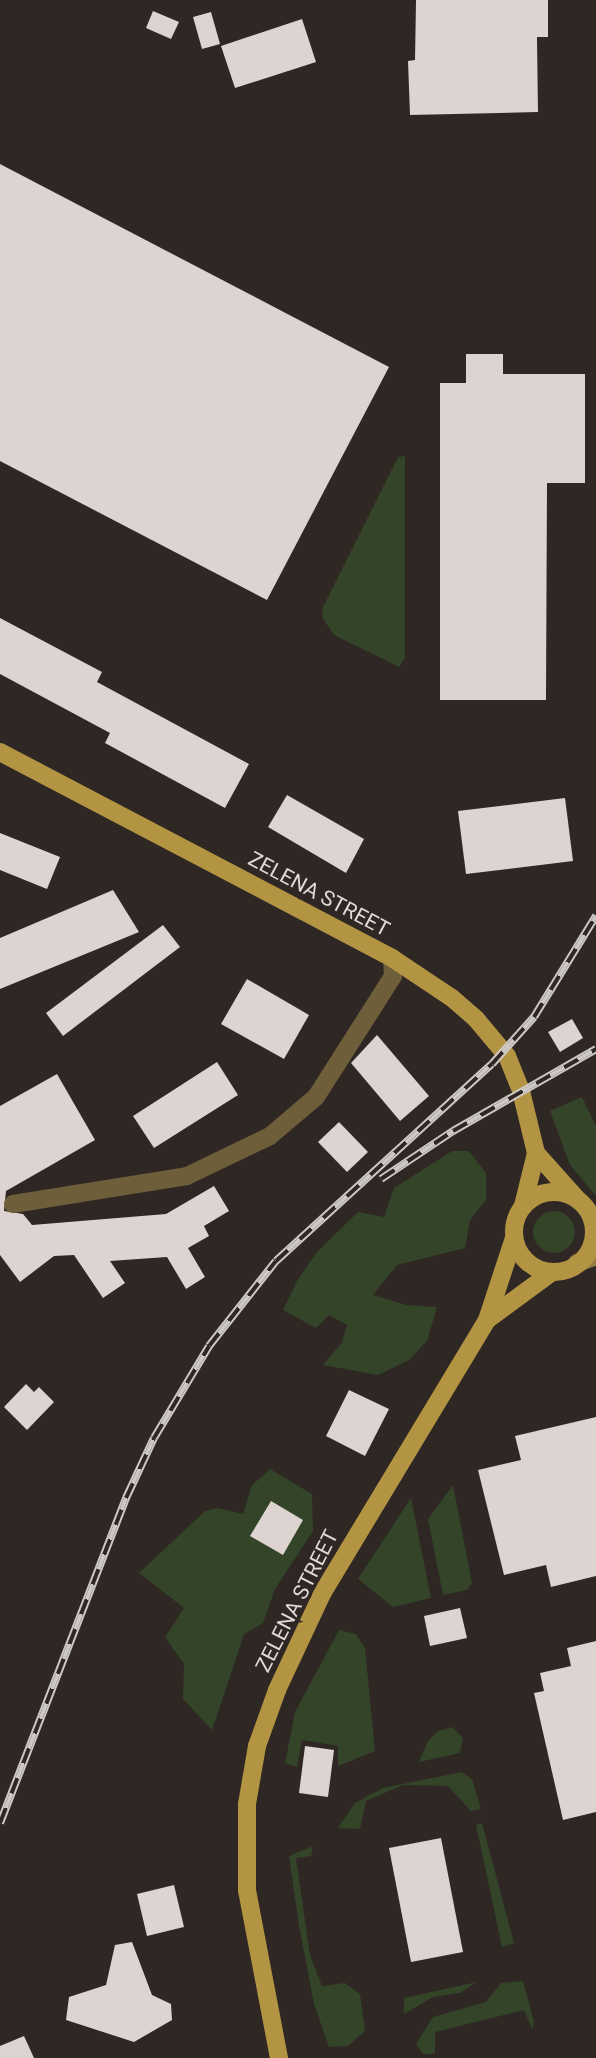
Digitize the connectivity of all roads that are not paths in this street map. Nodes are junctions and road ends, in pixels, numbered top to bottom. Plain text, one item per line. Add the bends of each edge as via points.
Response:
1 (0, 752) edge
2 (392, 958) junction
3 (536, 1153) junction
4 (578, 1200) junction
5 (13, 1204) dead end
6 (523, 1206) junction
7 (594, 1216) edge
8 (514, 1238) junction
9 (596, 1256) edge
10 (577, 1263) junction
11 (552, 1272) junction
12 (487, 1320) junction
13 (279, 2058) edge

1 - 2 main road, ZELENA STREET
2 - 3 main road, ZELENA STREET via 476,1019 507,1056
2 - 5 street via 393,976 316,1097 270,1136 187,1176
3 - 4 main road, ZELENA STREET
3 - 6 main road, ZELENA STREET
4 - 6 main road via 548,1193
4 - 7 main road
6 - 8 main road
7 - 10 main road via 593,1242
8 - 11 main road via 527,1261
8 - 12 main road, ZELENA STREET
9 - 10 main road
10 - 11 main road
11 - 12 main road, ZELENA STREET
12 - 13 main road, ZELENA STREET via 323,1592 296,1644 257,1746 247,1804 247,1891

